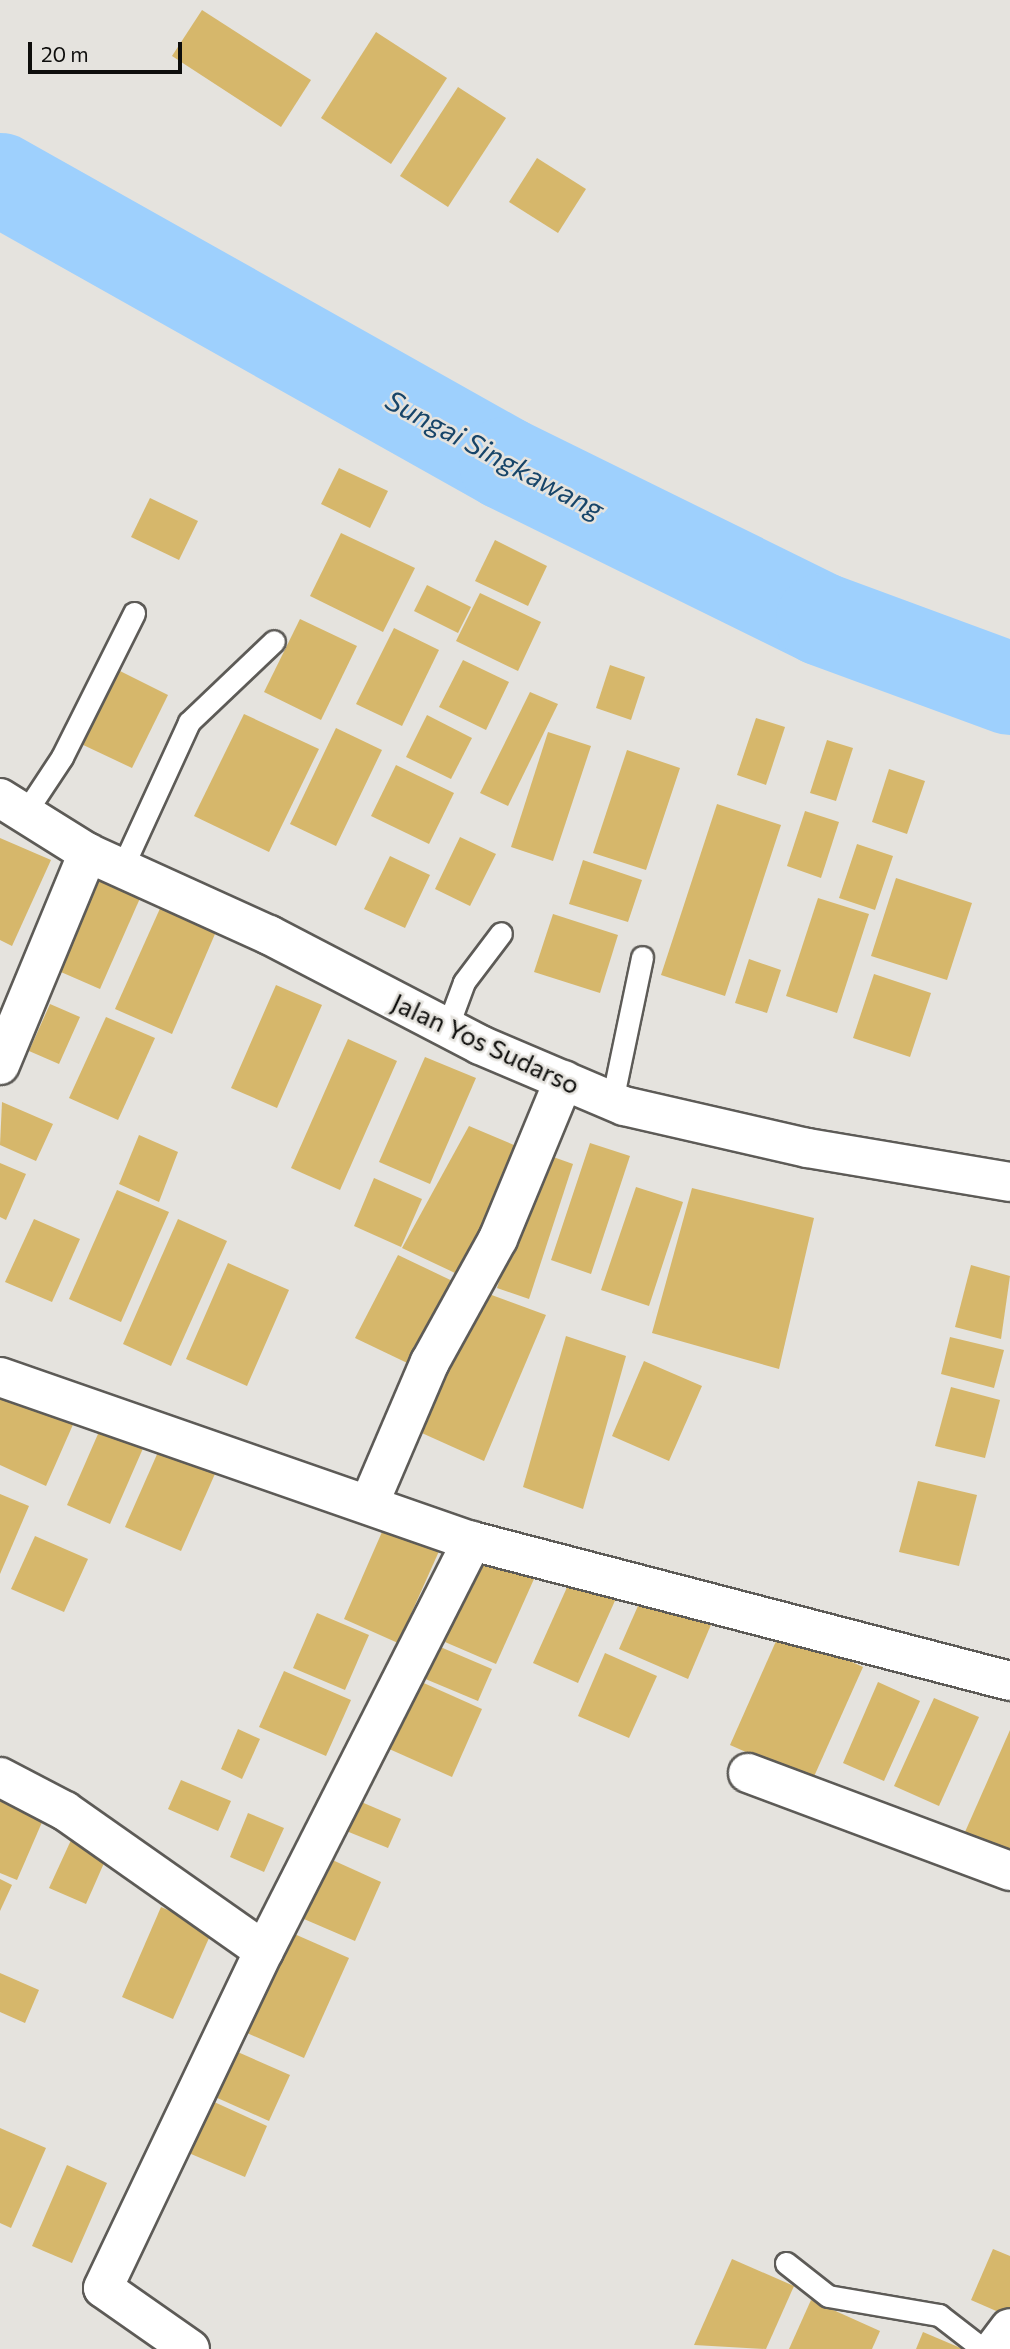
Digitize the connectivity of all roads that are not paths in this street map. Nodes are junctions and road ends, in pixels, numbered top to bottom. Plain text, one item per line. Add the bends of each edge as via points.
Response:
1 (134, 613) dead end
2 (274, 641) dead end
3 (12, 806) edge
4 (105, 860) junction
5 (501, 933) dead end
6 (642, 957) dead end
7 (447, 1028) junction
8 (0, 1065) edge
9 (564, 1080) junction
10 (612, 1101) junction
11 (1010, 1182) edge
12 (0, 1377) edge
13 (369, 1504) junction
14 (472, 1541) junction
15 (1010, 1681) edge
16 (748, 1773) dead end
17 (0, 1777) edge
18 (1010, 1871) edge
19 (264, 1951) junction
20 (786, 2263) dead end
21 (1010, 2328) edge
22 (190, 2349) edge
23 (983, 2349) edge
24 (994, 2349) edge

1 - 3 lane via 61,757
2 - 4 lane via 189,722
3 - 4 street, Jalan Yos Sudarso
4 - 7 street, Jalan Yos Sudarso
4 - 8 street
5 - 7 lane via 464,982
6 - 10 lane
7 - 9 street, Jalan Yos Sudarso
9 - 10 street, Jalan Yos Sudarso
9 - 13 street via 498,1240 430,1362
10 - 11 street, Jalan Yos Sudarso via 807,1148
12 - 13 street
13 - 14 street
14 - 15 street
14 - 19 street
16 - 18 street
17 - 19 street via 65,1811
19 - 22 street via 103,2288
20 - 23 lane via 828,2295 939,2315
21 - 24 street

